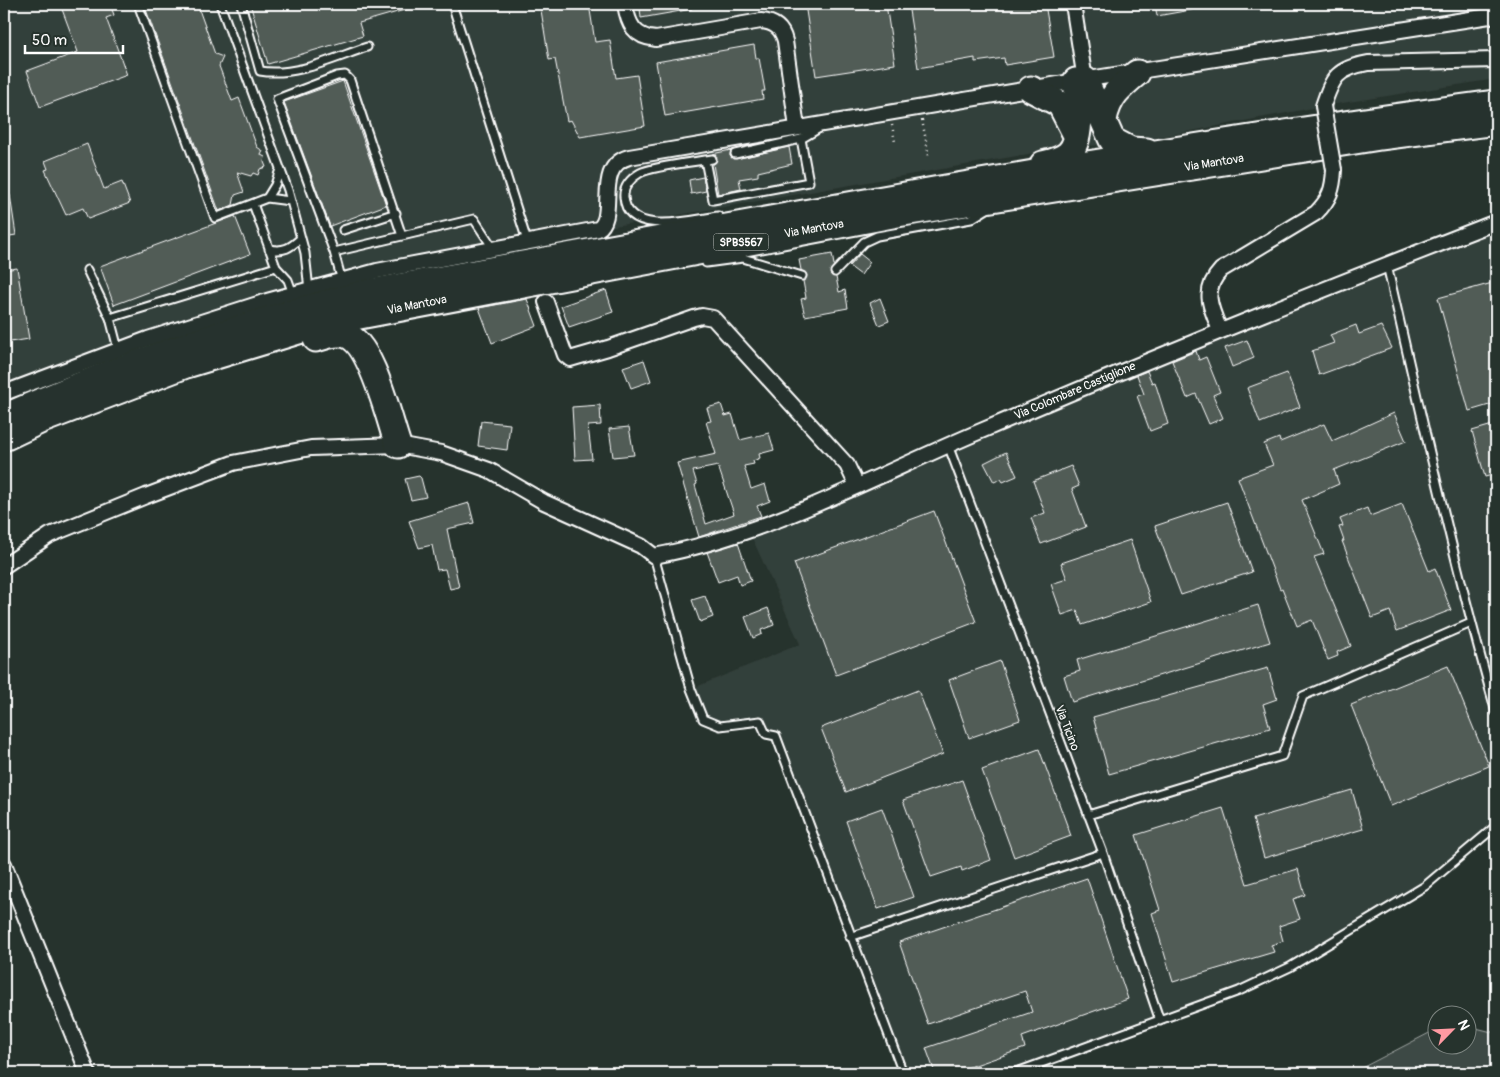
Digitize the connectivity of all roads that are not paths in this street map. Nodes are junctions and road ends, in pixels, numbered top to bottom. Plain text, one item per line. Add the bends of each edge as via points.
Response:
1 (138, 4) edge
2 (220, 4) edge
3 (240, 4) edge
4 (452, 4) edge
5 (625, 4) edge
6 (1073, 4) edge
7 (1496, 15) edge
8 (367, 47) dead end
9 (1496, 60) edge
10 (1137, 73) junction
11 (1081, 81) junction
12 (1031, 89) junction
13 (1496, 103) edge
14 (1104, 120) junction
15 (1496, 122) edge
16 (799, 134) junction
17 (1076, 135) junction
18 (1160, 152) junction
19 (735, 154) dead end
20 (280, 169) junction
21 (1004, 188) junction
22 (267, 198) junction
23 (290, 201) junction
24 (253, 204) junction
25 (396, 213) junction
26 (755, 213) dead end
27 (798, 213) junction
28 (729, 214) dead end
29 (1496, 222) edge
30 (343, 230) dead end
31 (402, 236) junction
32 (301, 238) junction
33 (527, 241) junction
34 (493, 248) junction
35 (269, 249) junction
36 (334, 252) junction
37 (624, 264) junction
38 (698, 264) dead end
39 (1387, 265) junction
40 (276, 267) junction
41 (662, 268) dead end
42 (87, 270) dead end
43 (835, 272) dead end
44 (802, 276) dead end
45 (342, 281) junction
46 (309, 290) junction
47 (293, 294) junction
48 (546, 302) dead end
49 (422, 304) junction
50 (110, 318) junction
51 (1220, 330) junction
52 (118, 349) junction
53 (218, 356) junction
54 (368, 356) junction
55 (4, 394) edge
56 (4, 417) edge
57 (4, 438) edge
58 (398, 445) junction
59 (948, 445) junction
60 (857, 486) junction
61 (654, 556) junction
62 (4, 566) edge
63 (1471, 623) junction
64 (1496, 712) edge
65 (1088, 815) junction
66 (1496, 826) edge
67 (1103, 853) junction
68 (4, 864) edge
69 (850, 937) junction
70 (1160, 1021) junction
71 (88, 1073) edge
72 (903, 1073) edge
73 (1014, 1073) edge

1 - 24 lane via 215,218
2 - 20 lane
3 - 8 lane via 260,72 275,74 305,68
4 - 33 lane
5 - 16 street via 632,29 648,38 761,21 776,25 785,40
6 - 11 street
7 - 10 street
9 - 51 street, bridge via 1368,63 1348,67 1338,74 1330,85 1323,106 1334,170 1328,201 1316,213 1213,278 1208,300
10 - 11 street
10 - 14 highway via 1116,90 1107,105
11 - 12 street
11 - 14 highway
11 - 17 highway
12 - 16 street via 824,125
12 - 17 highway via 1060,104
13 - 18 highway, Via Mantova / SPBS567
14 - 18 highway via 1106,131 1118,145 1132,150
15 - 21 highway, Via Mantova / SPBS567
16 - 19 lane
16 - 28 lane via 809,182 713,200 709,160 640,173 625,189 626,207 632,214 652,224
16 - 33 street via 623,159 616,163 609,181 603,226 598,230
17 - 21 highway via 1068,154 1058,160 1011,171
18 - 21 highway, Via Mantova / SPBS567
20 - 22 lane via 276,186
20 - 23 lane
21 - 27 highway, Via Mantova / SPBS567 via 892,196
21 - 37 highway, Via Mantova / SPBS567 via 898,214
21 - 43 lane via 972,219 877,236 864,242
22 - 23 lane
22 - 24 lane
23 - 32 lane
24 - 35 lane
25 - 30 lane
25 - 31 lane
25 - 36 lane via 350,80 345,75 277,99
26 - 27 lane
27 - 56 highway, Via Mantova / SPBS567 via 365,293 178,349
29 - 39 street, Via Colombare Castiglione
31 - 34 lane via 474,219
31 - 36 lane
32 - 35 lane via 290,248 280,251
32 - 46 lane
33 - 34 street
34 - 45 street
35 - 40 lane
36 - 45 lane
37 - 41 lane
37 - 49 highway, Via Mantova / SPBS567
38 - 44 lane via 743,258
39 - 51 street, Via Colombare Castiglione
39 - 63 lane
40 - 47 lane via 288,280
40 - 50 lane
42 - 50 lane
45 - 46 street
46 - 47 street
47 - 52 street
48 - 60 street via 565,355 570,358 694,318 713,318 847,466
49 - 53 highway, Via Mantova / SPBS567 via 328,322
49 - 54 highway via 377,322 371,330
50 - 52 lane
51 - 59 street, Via Colombare Castiglione
52 - 55 street
53 - 54 highway via 277,349 333,334 345,334 355,339
53 - 57 highway, Via Mantova / SPBS567 via 42,420
54 - 58 highway
58 - 61 street via 441,453 488,470 544,502 640,546
58 - 62 street via 312,448 233,463 50,536
59 - 60 street, Via Colombare Castiglione
59 - 65 lane, Via Ticino
60 - 61 street, Via Colombare Castiglione via 750,531 680,552
61 - 69 lane via 691,689 703,719 720,726 760,721 766,734 776,736
63 - 64 lane
63 - 65 lane via 1302,696 1282,756
65 - 67 lane, Via Ticino
66 - 70 lane via 1426,886 1290,968
67 - 69 lane
67 - 70 lane, Via Ticino
68 - 71 street
69 - 72 lane
70 - 73 lane

